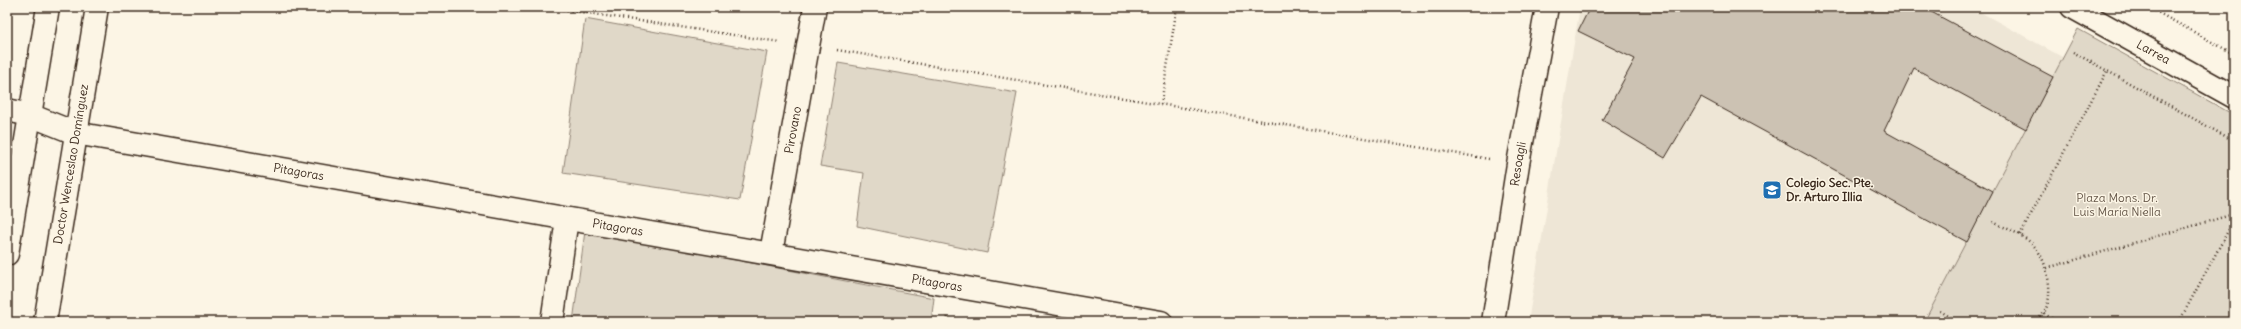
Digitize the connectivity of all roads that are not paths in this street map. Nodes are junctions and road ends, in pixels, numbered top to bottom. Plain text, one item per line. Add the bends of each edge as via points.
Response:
1 (48, 7) edge
2 (97, 7) edge
3 (815, 7) edge
4 (1547, 7) edge
5 (2072, 7) edge
6 (2234, 97) edge
7 (7, 110) edge
8 (30, 115) junction
9 (75, 133) junction
10 (567, 219) junction
11 (772, 253) junction
12 (7, 254) edge
13 (45, 322) edge
14 (552, 322) edge
15 (1161, 322) edge
16 (1493, 322) edge

1 - 8 street
2 - 9 street, Doctor Wenceslao Domínguez
3 - 11 street, Pirovano
4 - 16 street, Resoagli via 1518,164
5 - 6 street, Larrea
7 - 8 street, Pitagoras
8 - 9 street, Pitagoras
8 - 12 street
9 - 10 street, Pitagoras
9 - 13 street, Doctor Wenceslao Domínguez
10 - 11 street, Pitagoras
10 - 14 street
11 - 15 street, Pitagoras via 944,286

